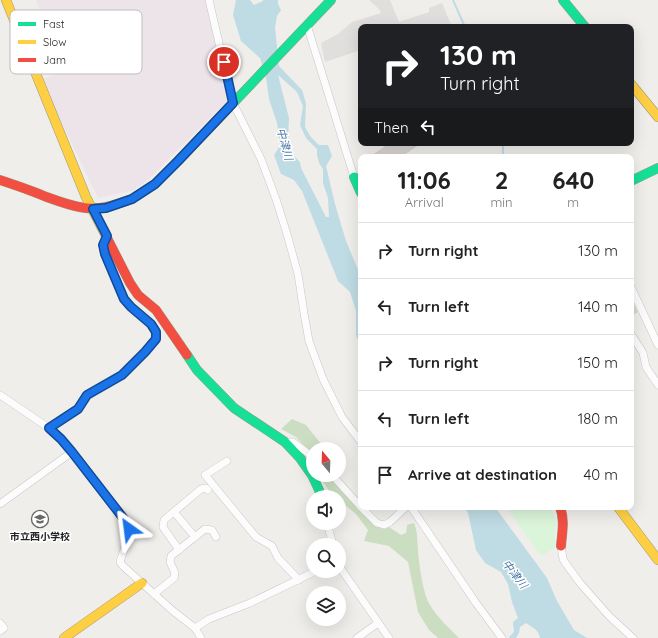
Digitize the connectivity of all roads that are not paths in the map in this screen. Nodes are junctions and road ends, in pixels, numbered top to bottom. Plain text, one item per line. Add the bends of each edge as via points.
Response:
1 (6, 0) edge
2 (209, 0) edge
3 (331, 0) edge
4 (563, 0) edge
5 (10, 10) edge
6 (583, 24) edge
7 (304, 29) junction
8 (36, 74) edge
9 (634, 88) edge
10 (233, 103) junction
11 (658, 117) edge
12 (658, 168) edge
13 (354, 177) joint
14 (0, 180) edge
15 (634, 180) edge
16 (358, 186) edge
17 (93, 209) junction
18 (107, 236) junction
19 (634, 293) edge
20 (634, 339) edge
21 (658, 345) edge
22 (658, 385) edge
23 (0, 395) edge
24 (49, 428) junction
25 (358, 438) edge
26 (285, 442) junction
27 (72, 452) junction
28 (306, 452) edge
29 (226, 461) dead end
30 (338, 482) edge
31 (208, 490) dead end
32 (319, 490) edge
33 (0, 504) edge
34 (358, 504) edge
35 (364, 510) edge
36 (403, 510) edge
37 (413, 510) edge
38 (561, 510) edge
39 (620, 510) edge
40 (174, 512) junction
41 (216, 537) dead end
42 (195, 538) junction
43 (561, 546) joint
44 (179, 550) junction
45 (658, 560) edge
46 (306, 576) edge
47 (346, 576) edge
48 (299, 580) junction
49 (142, 583) junction
50 (154, 594) junction
51 (0, 623) edge
52 (378, 623) junction
53 (196, 628) junction
54 (0, 632) edge
55 (64, 638) edge
56 (201, 638) edge
57 (357, 638) edge
58 (389, 638) edge
59 (502, 638) edge
60 (633, 638) edge

1 - 5 street
2 - 10 street
3 - 7 street
4 - 6 street
7 - 10 street
7 - 13 street
8 - 17 street
9 - 11 street
10 - 17 street via 155,184 132,199 106,208
10 - 25 street via 276,199 298,274 309,341 323,379 342,417
12 - 15 street
13 - 16 street
14 - 17 street via 69,205
17 - 18 street
18 - 24 street via 103,245 105,254 124,299 151,324 156,332 156,339 122,375 87,395 78,409
18 - 26 street via 138,295 156,310 197,370 234,408
19 - 21 street
20 - 22 street via 643,353 646,367
23 - 24 street
24 - 27 street
26 - 28 street via 293,442
26 - 32 street via 300,458
27 - 33 street
27 - 49 street via 127,523 128,536 120,562
29 - 48 street via 205,475 256,537 272,546 278,558
30 - 34 street
31 - 40 street via 201,489
35 - 36 street via 377,523 384,526
37 - 59 street
38 - 43 street via 564,525
39 - 45 street
40 - 42 street
40 - 44 street via 164,520 163,527
41 - 42 street via 212,530 205,530
42 - 44 street
43 - 60 street via 566,564 580,583 609,616
44 - 50 street via 171,556 174,578
46 - 48 street
47 - 52 street
48 - 53 street via 209,619
49 - 50 street
49 - 55 street
50 - 53 street
51 - 54 street via 4,628
52 - 57 street
52 - 58 street
53 - 56 street

